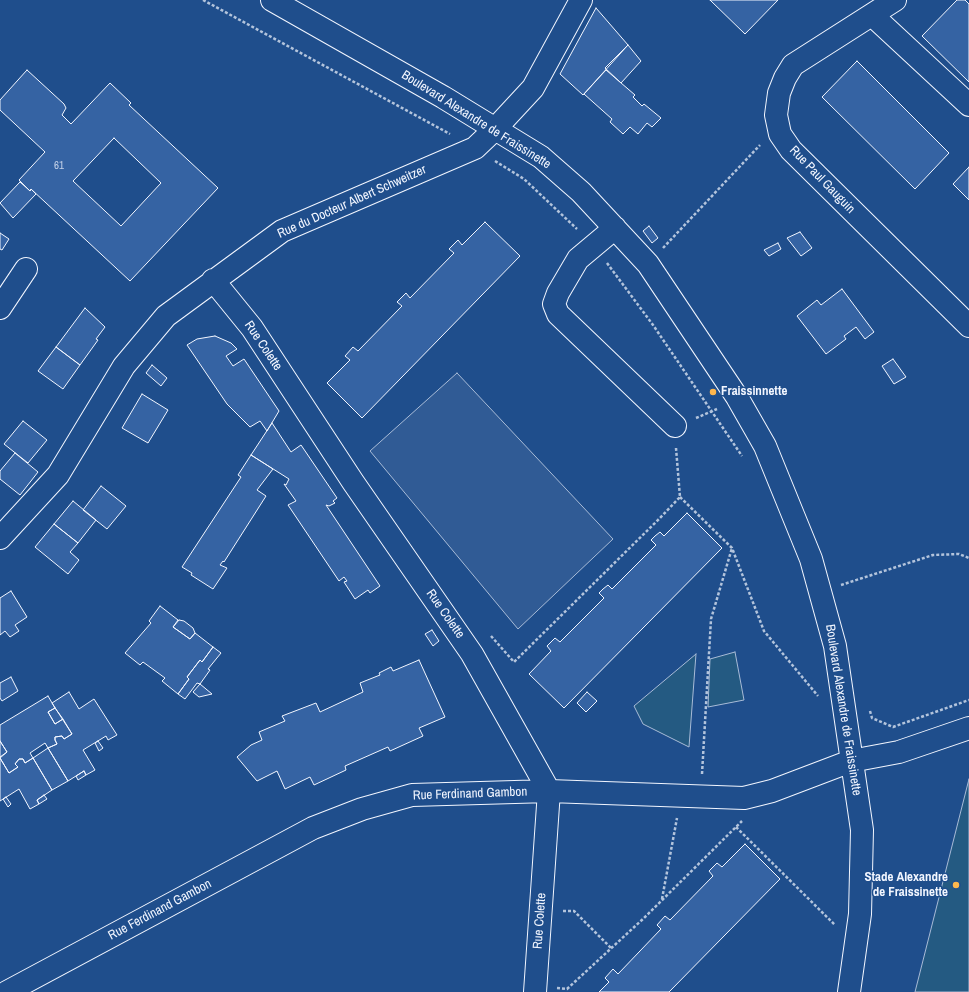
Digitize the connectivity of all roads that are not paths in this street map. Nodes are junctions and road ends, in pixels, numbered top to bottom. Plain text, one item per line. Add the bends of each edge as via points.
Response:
1 (272, 0) edge
2 (895, 0) edge
3 (575, 3) edge
4 (872, 15) junction
5 (969, 105) edge
6 (495, 129) junction
7 (615, 228) junction
8 (26, 269) dead end
9 (213, 280) junction
10 (0, 308) edge
11 (969, 326) edge
12 (675, 426) road end
13 (3, 527) edge
14 (969, 728) edge
15 (851, 761) junction
16 (550, 791) junction
17 (536, 988) edge
18 (7, 992) edge
19 (849, 992) edge

1 - 6 street, Boulevard Alexandre de Fraissinette
2 - 4 street, Rue Paul Gauguin
3 - 6 street, Rue du Docteur Albert Schweitzer via 534,88
4 - 5 street
4 - 11 street, Rue Paul Gauguin via 794,65 779,93 776,115 780,134 791,150
6 - 7 street, Boulevard Alexandre de Fraissinette via 541,157 581,192
6 - 9 street, Rue du Docteur Albert Schweitzer via 475,148 282,231
7 - 12 street via 578,259 554,304 558,314
7 - 15 street, Boulevard Alexandre de Fraissinette via 648,264 738,398 765,446 812,559 834,646 831,700
8 - 10 street
9 - 13 street, Rue du Docteur Albert Schweitzer via 166,316 124,366 58,475
9 - 16 street, Rue Colette via 252,328 353,482 472,654
14 - 15 street, Rue Ferdinand Gambon via 898,752
15 - 16 street, Rue Ferdinand Gambon via 772,791 744,798
15 - 19 street, Boulevard Alexandre de Fraissinette via 862,830 860,914
16 - 17 street, Rue Colette
16 - 18 street, Rue Ferdinand Gambon via 412,795 362,809 313,828

